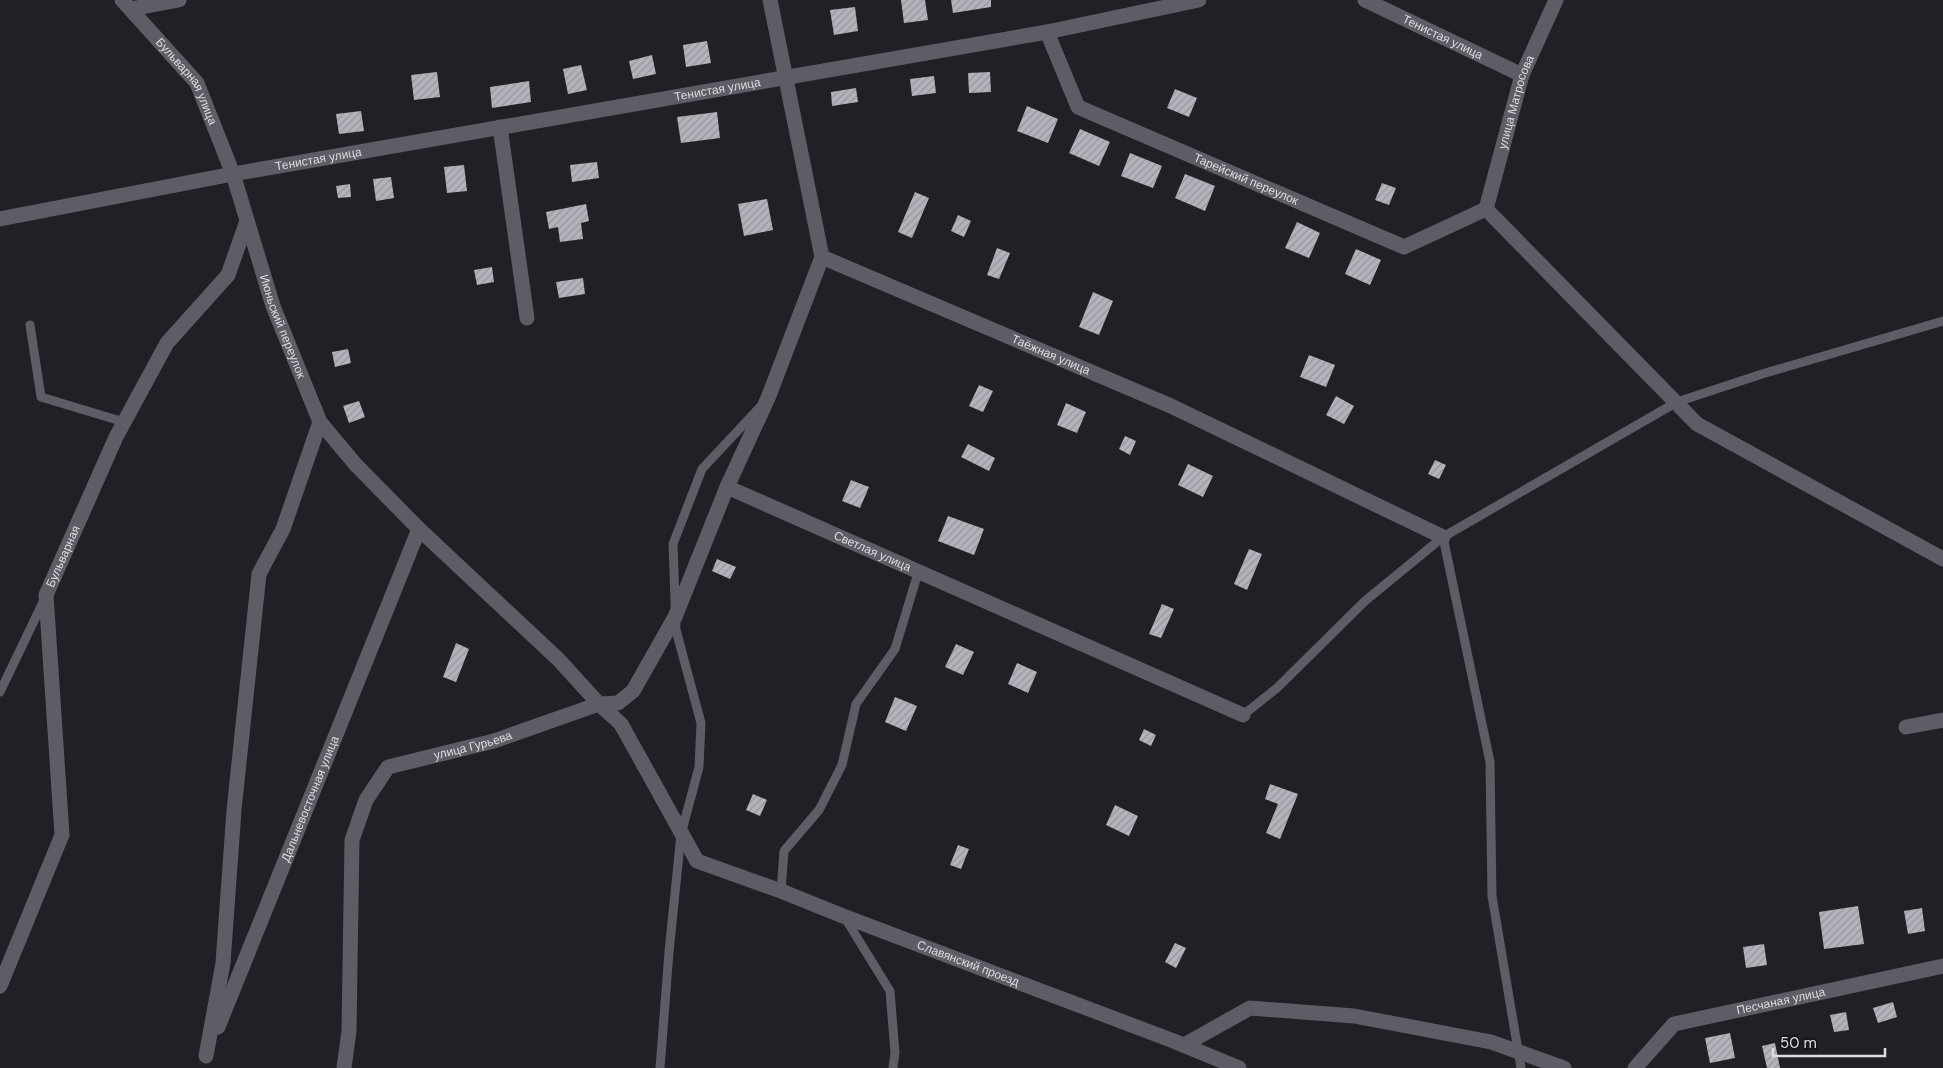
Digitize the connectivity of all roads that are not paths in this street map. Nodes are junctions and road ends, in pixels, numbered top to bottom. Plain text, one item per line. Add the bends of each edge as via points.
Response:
1 (178, 0) edge
2 (770, 0) edge
3 (1199, 0) edge
4 (1365, 0) edge
5 (1556, 0) edge
6 (126, 5) edge
7 (1047, 32) junction
8 (1522, 75) junction
9 (785, 78) junction
10 (500, 127) junction
11 (233, 174) junction
12 (1486, 209) junction
13 (0, 219) edge
14 (246, 221) junction
15 (822, 258) junction
16 (526, 318) dead end
17 (1943, 321) edge
18 (30, 324) dead end
19 (768, 398) junction
20 (1677, 402) junction
21 (124, 422) junction
22 (320, 422) junction
23 (727, 487) junction
24 (419, 529) junction
25 (1443, 537) junction
26 (1943, 559) edge
27 (918, 573) junction
28 (46, 595) junction
29 (675, 617) junction
30 (0, 692) edge
31 (599, 704) junction
32 (1243, 715) joint
33 (1943, 720) edge
34 (1906, 727) dead end
35 (681, 834) junction
36 (697, 861) joint
37 (781, 890) junction
38 (843, 916) junction
39 (1943, 966) edge
40 (0, 986) edge
41 (1184, 1046) junction
42 (1518, 1052) junction
43 (204, 1062) edge
44 (344, 1068) edge
45 (660, 1068) edge
46 (893, 1068) edge
47 (1240, 1068) edge
48 (1521, 1068) edge
49 (1564, 1068) edge
50 (1635, 1068) edge

1 - 6 street
2 - 9 street
3 - 7 street, Тенистая улица
4 - 8 street, Тенистая улица
5 - 8 street, улица Матросова
6 - 11 street, Бульварная улица via 197,83
7 - 9 street, Тенистая улица
7 - 12 street, Тарейский переулок via 1078,107 1404,247
8 - 12 street, улица Матросова
9 - 10 street, Тенистая улица
9 - 15 street
10 - 11 street, Тенистая улица
10 - 16 street
11 - 13 street, Тенистая улица
11 - 14 street, Июньский переулок
12 - 20 street
14 - 21 street, Бульварная via 228,275 167,342
14 - 22 street, Июньский переулок via 273,306
15 - 19 street
15 - 25 street, Таёжная улица via 1170,406
17 - 20 lane
18 - 21 lane via 41,397
19 - 23 street
19 - 29 lane via 702,469 673,544
20 - 25 lane
20 - 26 street via 1697,424
21 - 28 street, Бульварная
22 - 24 street, Июньский переулок via 356,466
22 - 43 street via 283,529 259,574 234,810 223,963
23 - 27 street, Светлая улица
23 - 29 street, улица Гурьева
24 - 31 street, Июньский переулок via 559,660
24 - 43 street, Дальневосточная улица
25 - 32 lane via 1366,601 1277,688
25 - 42 lane via 1490,762 1492,896
27 - 32 street, Светлая улица
27 - 37 lane via 895,649 856,704 842,765 819,810 784,851
28 - 30 lane
28 - 40 street, Бульварная via 62,835
29 - 31 street, улица Гурьева via 633,691 618,703
29 - 35 lane via 700,723 699,767
31 - 35 street, Июньский переулок via 621,724
31 - 44 street, улица Гурьева via 494,741 388,767 366,800 352,840 350,1030
33 - 34 street
35 - 36 street, Июньский переулок
35 - 45 lane
36 - 37 street, Славянский проезд
37 - 38 street, Славянский проезд
38 - 41 street, Славянский проезд
38 - 46 lane via 890,991 895,1054
39 - 50 street, Песчаная улица via 1674,1024
41 - 42 street via 1250,1008 1354,1016 1491,1042
41 - 47 street, Славянский проезд
42 - 48 lane
42 - 49 street

